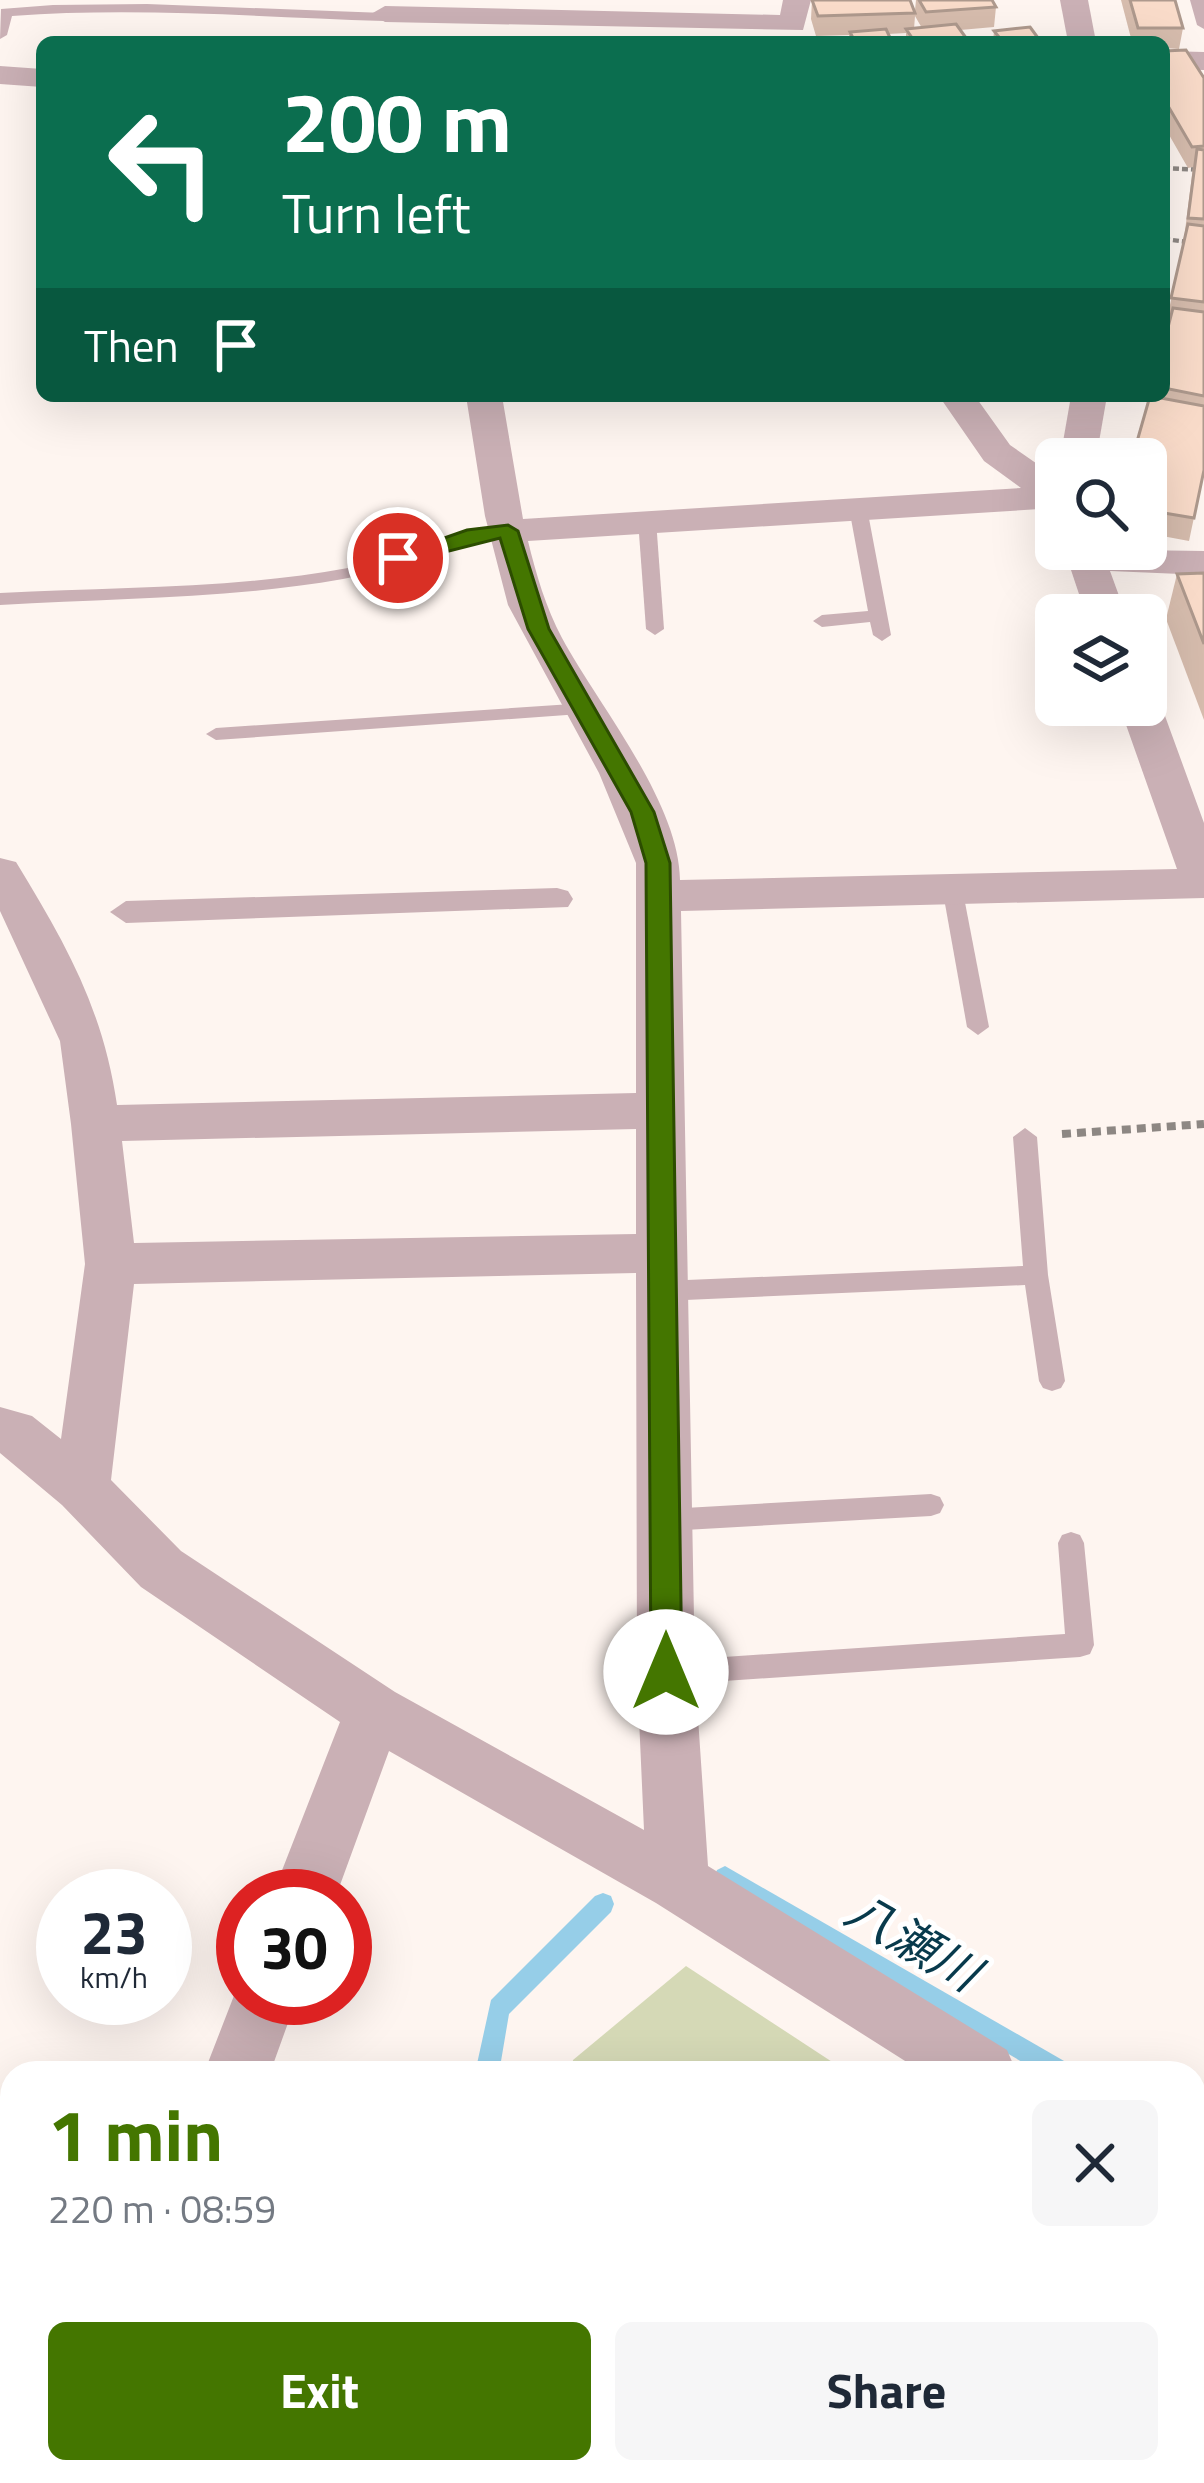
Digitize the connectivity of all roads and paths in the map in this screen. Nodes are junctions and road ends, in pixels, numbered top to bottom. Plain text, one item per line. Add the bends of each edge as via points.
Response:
1 (1074, 0) edge
2 (1198, 0) edge
3 (385, 18) edge
4 (795, 22) edge
5 (1204, 25) edge
6 (0, 35) edge
7 (1081, 36) edge
8 (1170, 60) edge
9 (1204, 61) edge
10 (0, 75) edge
11 (36, 78) edge
12 (1170, 168) edge
13 (1204, 170) edge
14 (1170, 240) edge
15 (1204, 244) edge
16 (485, 402) edge
17 (960, 402) edge
18 (1088, 402) edge
19 (1082, 438) edge
20 (1035, 484) edge
21 (1035, 495) edge
22 (858, 508) junction
23 (647, 520) junction
24 (508, 531) junction
25 (1167, 560) edge
26 (1204, 563) edge
27 (0, 599) edge
28 (822, 621) dead end
29 (655, 629) dead end
30 (587, 710) junction
31 (1148, 726) edge
32 (216, 734) dead end
33 (0, 873) edge
34 (1204, 883) edge
35 (952, 887) junction
36 (660, 896) junction
37 (557, 899) dead end
38 (126, 912) dead end
39 (978, 1027) dead end
40 (659, 1110) junction
41 (95, 1124) junction
42 (1204, 1124) edge
43 (1024, 1136) joint
44 (111, 1264) junction
45 (662, 1272) junction
46 (1036, 1275) junction
47 (1052, 1381) dead end
48 (0, 1430) edge
49 (82, 1488) junction
50 (931, 1505) dead end
51 (667, 1520) junction
52 (1071, 1543) dead end
53 (666, 1672) junction
54 (374, 1711) junction
55 (314, 1869) edge
56 (678, 1882) junction
57 (255, 2025) edge
58 (241, 2061) edge
59 (965, 2061) edge

1 - 7 street
2 - 5 lane
3 - 4 street
3 - 6 lane via 88,2 6,12
8 - 9 street
10 - 11 street
12 - 13 path
14 - 15 path
16 - 24 street
17 - 20 street via 978,435
18 - 19 street
21 - 22 street
22 - 23 street
22 - 28 lane via 880,626
23 - 24 street
23 - 29 lane
24 - 27 lane via 315,578
24 - 30 street via 538,629
25 - 26 street
30 - 32 lane
30 - 36 street via 643,812
31 - 34 street
33 - 41 street via 84,1041
34 - 35 street
35 - 36 street
35 - 39 lane
36 - 40 street
37 - 38 street
40 - 41 street
40 - 45 street
41 - 44 street
42 - 43 path
43 - 46 lane
44 - 45 street
44 - 49 street
45 - 46 lane
45 - 51 street
46 - 47 lane
48 - 49 street
49 - 54 street via 161,1569
50 - 51 lane
51 - 53 street
52 - 53 lane via 1080,1645
53 - 56 street
54 - 55 street
54 - 56 street
56 - 59 street
57 - 58 street

